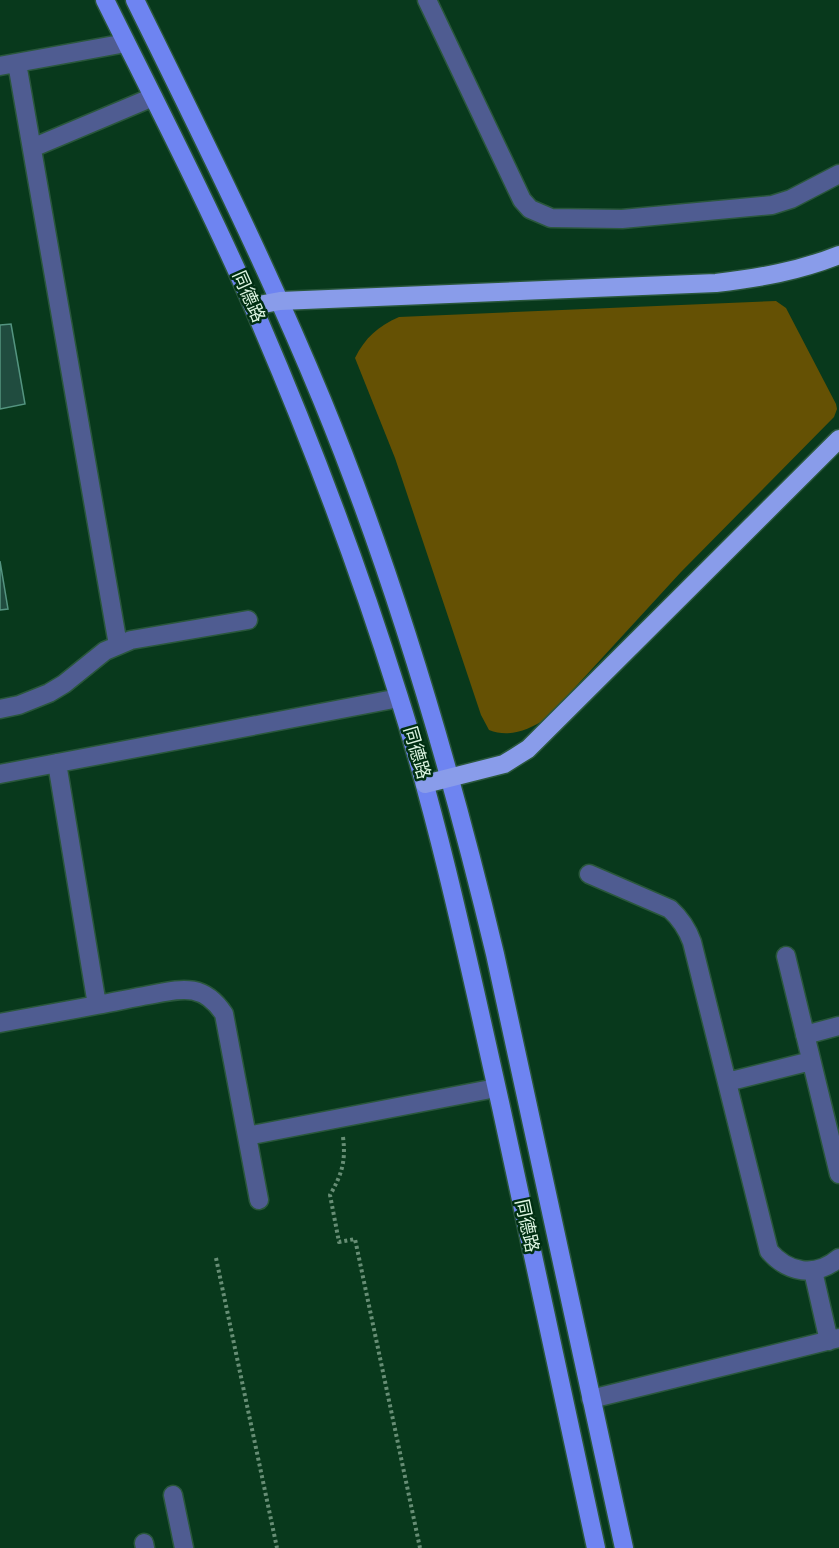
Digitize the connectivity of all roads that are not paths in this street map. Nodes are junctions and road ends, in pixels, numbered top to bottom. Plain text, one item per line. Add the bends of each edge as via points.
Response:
1 (105, 0) edge
2 (135, 0) edge
3 (427, 0) edge
4 (126, 43) junction
5 (9, 64) edge
6 (153, 97) junction
7 (32, 148) junction
8 (839, 174) edge
9 (839, 255) edge
10 (280, 301) junction
11 (253, 306) junction
12 (839, 439) edge
13 (248, 620) dead end
14 (117, 645) junction
15 (399, 698) junction
16 (0, 709) edge
17 (57, 763) junction
18 (0, 774) edge
19 (450, 777) junction
20 (425, 784) junction
21 (589, 874) dead end
22 (786, 956) dead end
23 (97, 1005) junction
24 (0, 1023) edge
25 (839, 1026) edge
26 (805, 1035) junction
27 (811, 1061) junction
28 (727, 1082) junction
29 (496, 1089) junction
30 (247, 1136) junction
31 (839, 1174) edge
32 (259, 1200) dead end
33 (839, 1258) edge
34 (813, 1271) junction
35 (834, 1339) edge
36 (591, 1399) junction
37 (173, 1495) dead end
38 (184, 1548) edge
39 (596, 1548) edge
40 (624, 1548) edge

1 - 4 main road, 同德路
2 - 10 main road, 同德路
3 - 8 street via 522,200 541,215 562,220 622,219 772,205
4 - 5 street
4 - 6 main road, 同德路
5 - 7 street
6 - 7 street
6 - 11 main road, 同德路
7 - 14 street
9 - 10 highway via 789,272 716,283
10 - 11 highway
10 - 19 main road, 同德路 via 366,513 408,635
11 - 15 main road, 同德路 via 336,511
12 - 19 highway via 528,749 504,764
13 - 14 street
14 - 16 street via 50,693
15 - 17 street
15 - 20 main road, 同德路
17 - 18 street
17 - 23 street
19 - 20 highway
19 - 36 main road, 同德路 via 495,954
20 - 29 main road, 同德路
21 - 28 street via 680,917 692,942
22 - 26 street
23 - 24 street
23 - 30 street via 182,988 212,999 224,1014
25 - 26 street
26 - 27 street
27 - 28 street
27 - 31 street
28 - 34 street via 769,1251 786,1266
29 - 30 street
29 - 39 main road, 同德路
30 - 32 street
33 - 34 street
34 - 35 street
35 - 36 street
36 - 40 main road, 同德路
37 - 38 street

